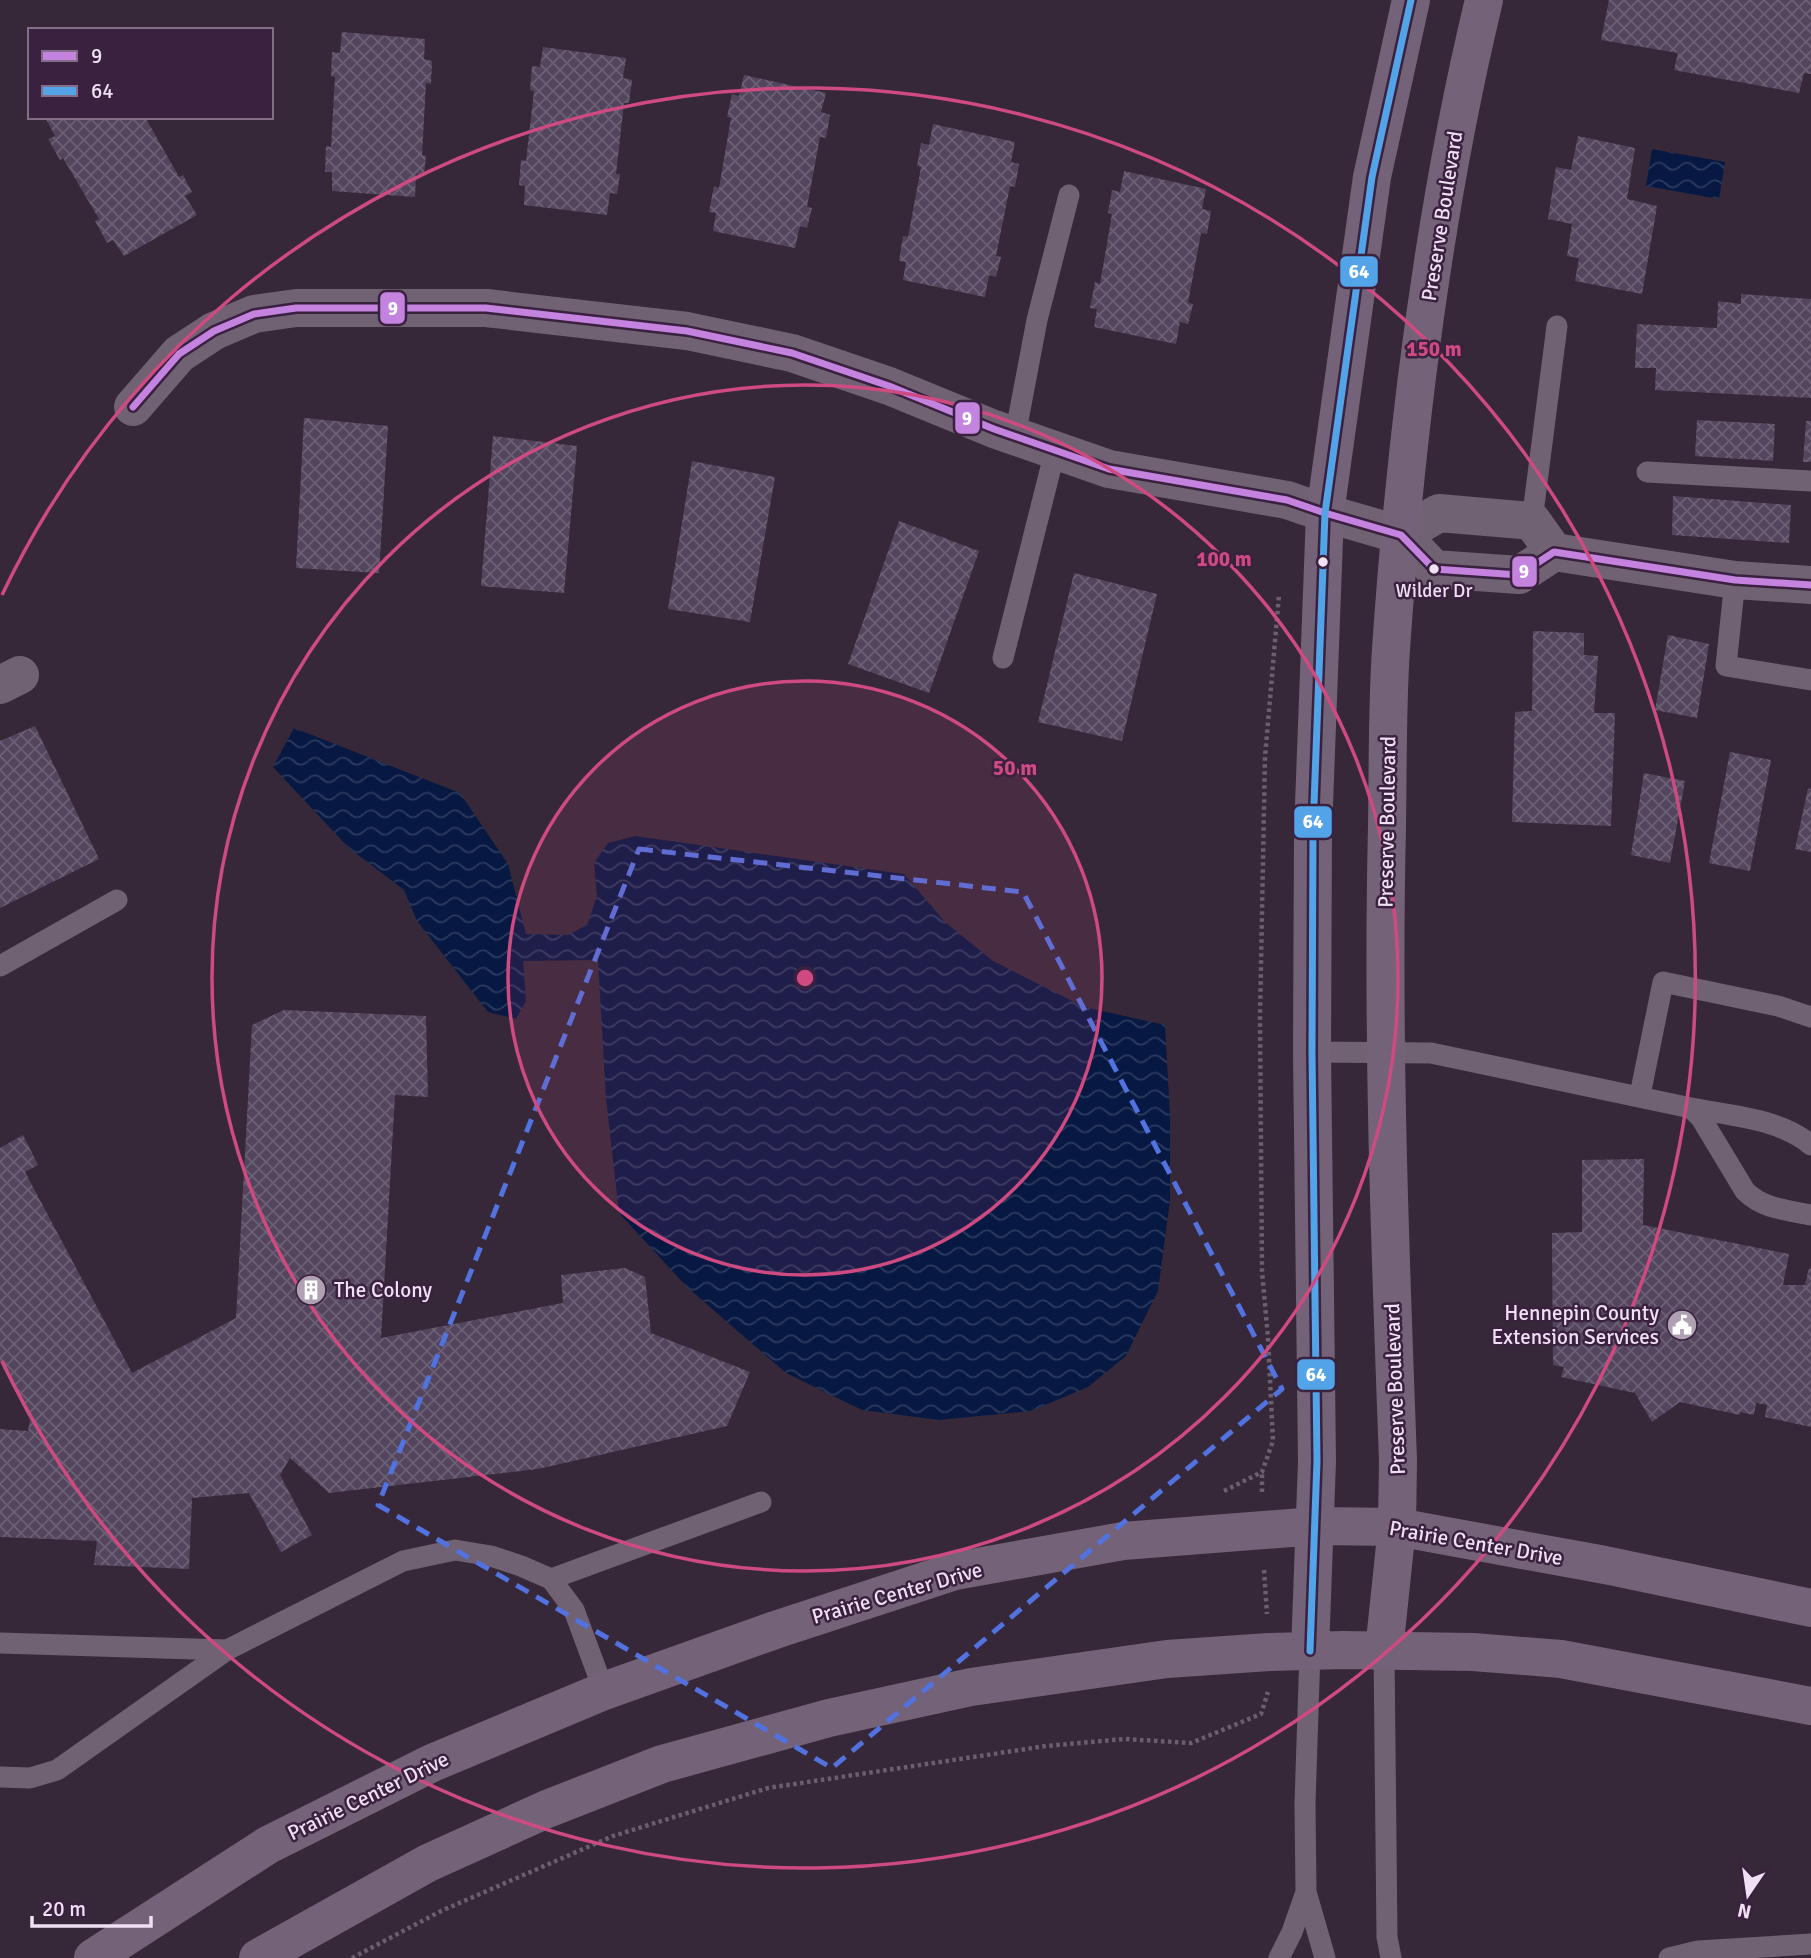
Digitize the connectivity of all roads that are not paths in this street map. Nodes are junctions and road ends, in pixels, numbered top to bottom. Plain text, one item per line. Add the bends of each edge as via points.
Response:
1 (1411, 0) edge
2 (1484, 0) edge
3 (1069, 195) dead end
4 (1557, 326) dead end
5 (133, 407) dead end
6 (1015, 436) junction
7 (1055, 451) junction
8 (1647, 472) dead end
9 (1811, 481) edge
10 (1325, 513) junction
11 (1532, 521) junction
12 (1401, 535) junction
13 (1554, 552) junction
14 (1735, 580) junction
15 (1811, 585) edge
16 (1003, 658) dead end
17 (1811, 680) edge
18 (117, 900) dead end
19 (0, 966) edge
20 (1811, 1017) edge
21 (1312, 1052) junction
22 (1384, 1053) junction
23 (1640, 1096) junction
24 (1691, 1108) junction
25 (1811, 1145) edge
26 (1811, 1215) edge
27 (761, 1502) dead end
28 (1316, 1526) junction
29 (1397, 1527) junction
30 (551, 1579) junction
31 (1811, 1608) edge
32 (0, 1643) edge
33 (227, 1650) junction
34 (1310, 1651) junction
35 (1384, 1651) junction
36 (604, 1691) junction
37 (1811, 1706) edge
38 (0, 1777) edge
39 (1306, 1892) junction
40 (1811, 1944) edge
41 (93, 1958) edge
42 (258, 1958) edge
43 (1279, 1958) edge
44 (1325, 1958) edge
45 (1391, 1958) edge
46 (1669, 1958) edge

1 - 10 main road via 1372,177
2 - 12 main road, Preserve Boulevard via 1463,90 1432,274
3 - 6 lane via 1037,320
4 - 11 lane
5 - 6 street via 179,354 214,331 254,314 296,308 486,308 687,331 792,352
6 - 7 street
7 - 10 street via 1109,469 1287,500
7 - 16 lane
8 - 9 lane
10 - 12 street
10 - 21 main road via 1313,831
11 - 12 street via 1439,513
11 - 13 street
12 - 13 street via 1434,569 1519,575
12 - 22 main road, Preserve Boulevard via 1391,652
13 - 14 street
14 - 15 street
14 - 17 lane via 1726,666
18 - 19 lane
20 - 23 lane via 1663,982
21 - 22 lane
21 - 28 main road
22 - 23 lane via 1431,1053
22 - 29 main road, Preserve Boulevard
23 - 24 lane
24 - 25 lane via 1772,1124
24 - 26 lane via 1755,1201
27 - 30 lane
28 - 29 main road, Prairie Center Drive
28 - 34 main road
28 - 36 main road, Prairie Center Drive via 1123,1541 956,1571
29 - 31 main road, Prairie Center Drive
29 - 35 main road, Preserve Boulevard
30 - 33 lane via 491,1556 455,1550 402,1561
30 - 36 lane via 573,1610
32 - 33 lane
33 - 38 lane via 57,1770 30,1778
34 - 35 main road
34 - 39 lane
34 - 42 main road via 1167,1659 932,1694 662,1764 428,1863
35 - 37 main road via 1473,1651 1561,1659
35 - 45 lane
36 - 41 main road, Prairie Center Drive via 432,1763 268,1845
39 - 43 lane
39 - 44 lane
40 - 46 lane via 1698,1951

